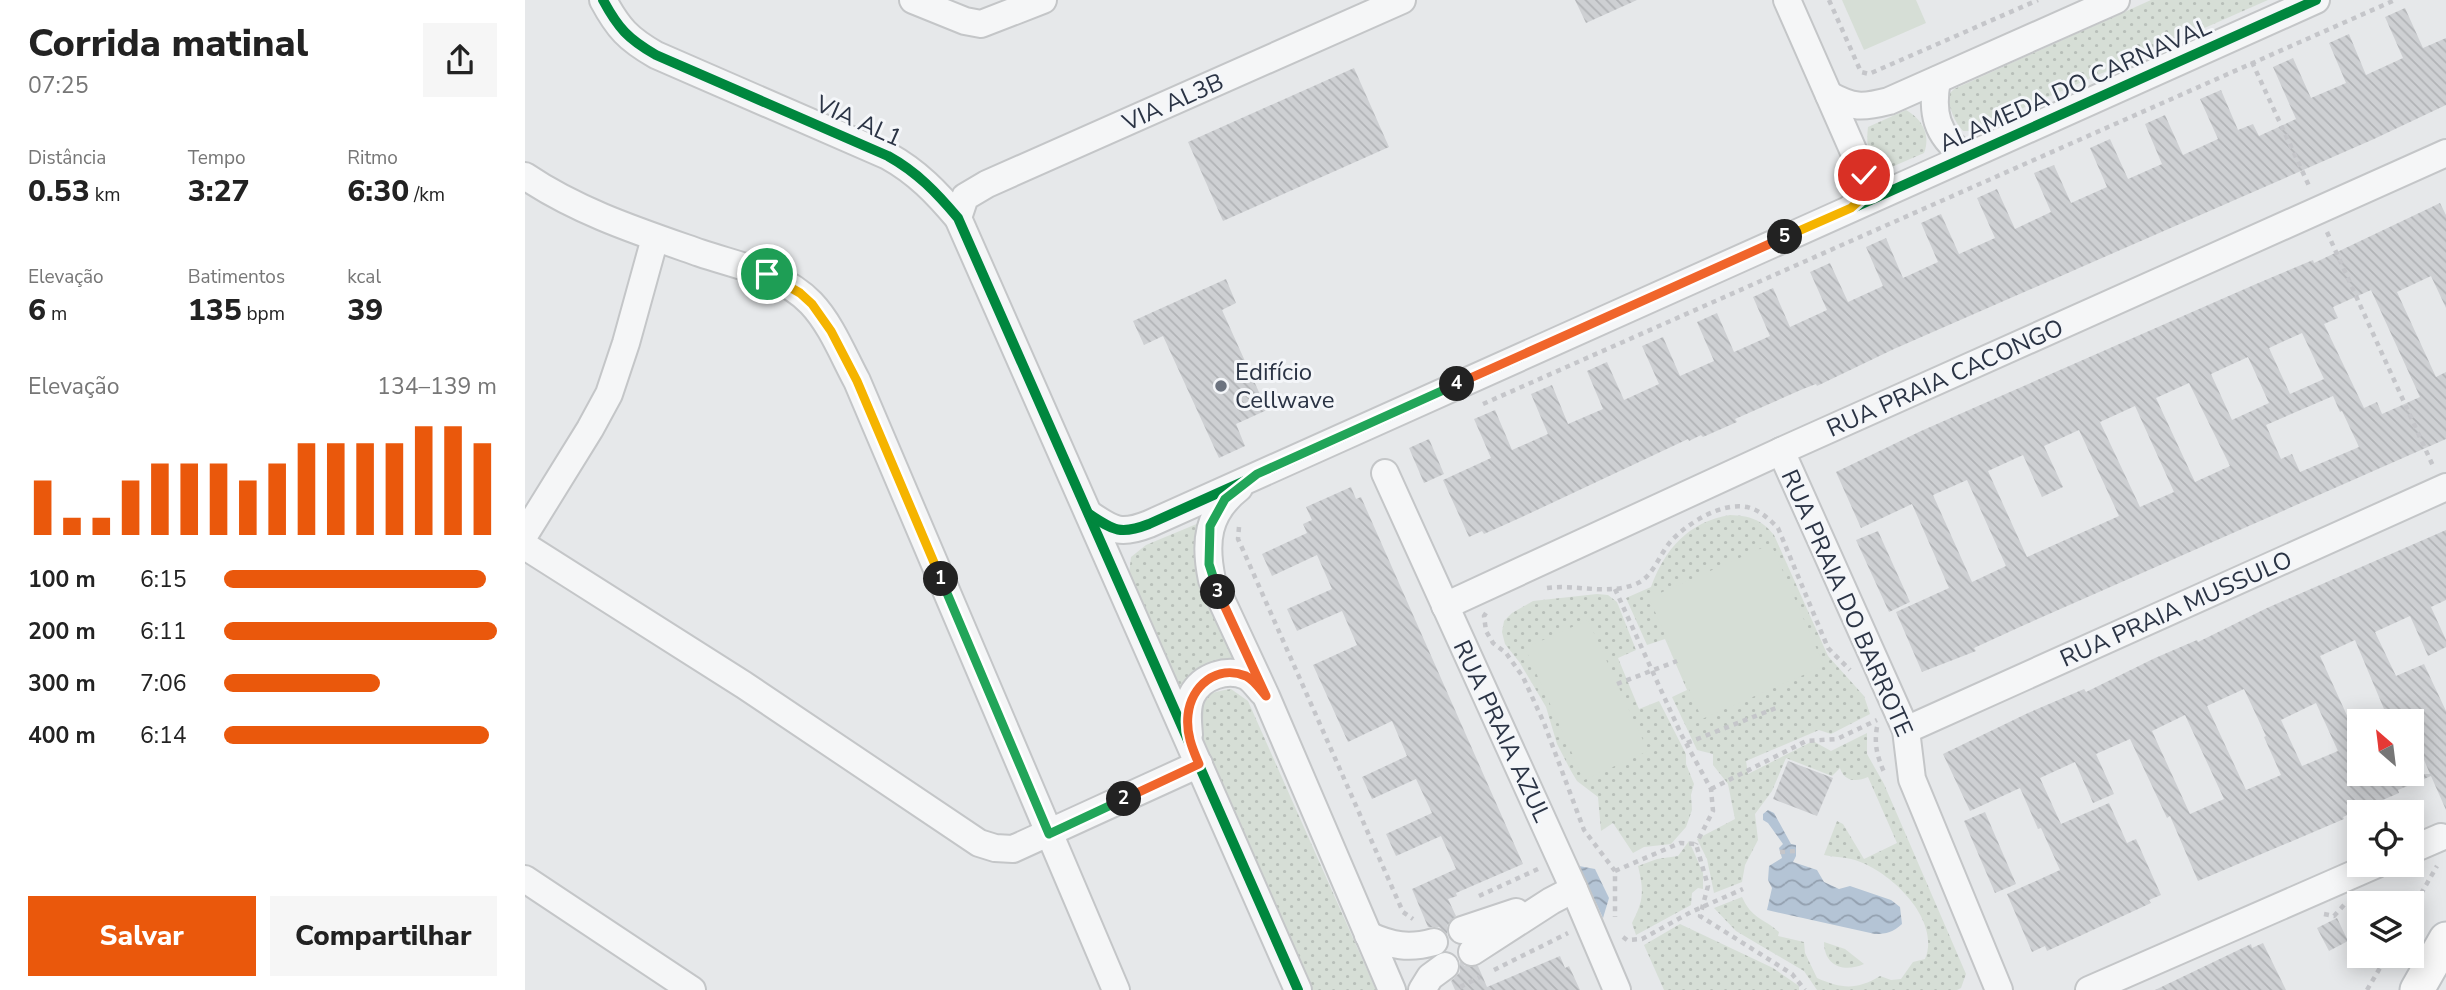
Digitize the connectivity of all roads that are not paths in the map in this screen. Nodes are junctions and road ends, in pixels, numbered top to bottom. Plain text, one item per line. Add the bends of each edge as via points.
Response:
1 (603, 0) edge
2 (913, 0) edge
3 (1043, 0) edge
4 (1402, 0) edge
5 (1787, 0) edge
6 (2116, 0) edge
7 (2316, 0) edge
8 (1359, 9) edge
9 (1937, 80) junction
10 (1829, 95) junction
11 (1978, 151) junction
12 (2446, 153) edge
13 (525, 176) edge
14 (1851, 208) junction
15 (958, 218) junction
16 (655, 237) junction
17 (1781, 451) junction
18 (1385, 473) dead end
19 (1257, 474) junction
20 (2441, 479) edge
21 (1089, 514) junction
22 (525, 534) edge
23 (525, 546) edge
24 (1445, 606) junction
25 (1266, 696) junction
26 (1906, 730) junction
27 (1194, 752) junction
28 (1049, 834) junction
29 (2441, 849) road end
30 (2424, 850) edge
31 (2348, 877) edge
32 (525, 879) edge
33 (1574, 889) junction
34 (1428, 932) road end
35 (1368, 935) junction
36 (2446, 939) edge
37 (1467, 941) dead end
38 (1450, 978) edge
39 (692, 990) edge
40 (1116, 990) edge
41 (1297, 990) edge
42 (1392, 990) edge
43 (1422, 990) edge
44 (1617, 990) edge
45 (1999, 990) edge
46 (2089, 990) edge
47 (2417, 990) edge

1 - 15 street, VIA AL1 via 619,29 636,44 895,160 933,188
2 - 3 street via 981,24
4 - 8 street, VIA AL3B
5 - 10 street
6 - 9 street
7 - 11 street, ALAMEDA DO CARNAVAL
8 - 15 street, VIA AL3B via 987,184 965,197
9 - 10 street via 1865,107
9 - 11 street via 1933,101 1949,144 1964,155
10 - 14 street via 1864,175 1860,200
11 - 14 street, ALAMEDA DO CARNAVAL
12 - 17 street, RUA PRAIA CACONGO
13 - 16 street via 578,207
14 - 19 street, ALAMEDA DO CARNAVAL
15 - 21 street, VIA AL1
16 - 22 street via 609,394
16 - 28 street via 785,283 812,304 831,331 857,381
17 - 24 street, RUA PRAIA CACONGO
17 - 26 street, RUA PRAIA DO BARROTE
18 - 24 street, RUA PRAIA AZUL
19 - 21 street via 1131,531 1107,527
19 - 25 street via 1225,499 1210,526 1209,564 1212,580
20 - 26 street, RUA PRAIA MUSSULO
21 - 27 street, VIA AL1
23 - 28 street via 744,685 979,843 1013,849
24 - 33 street, RUA PRAIA AZUL
25 - 27 street via 1249,677 1230,672 1210,677 1192,694 1187,716
25 - 35 street
26 - 45 street, RUA PRAIA DO BARROTE via 1912,779
27 - 28 street
27 - 41 street, VIA AL1
28 - 40 street
29 - 30 street
31 - 46 street
32 - 39 street
33 - 37 street
33 - 44 street, RUA PRAIA AZUL
34 - 35 street via 1416,947 1389,945
35 - 42 street
36 - 47 main road
38 - 43 street via 1430,977

